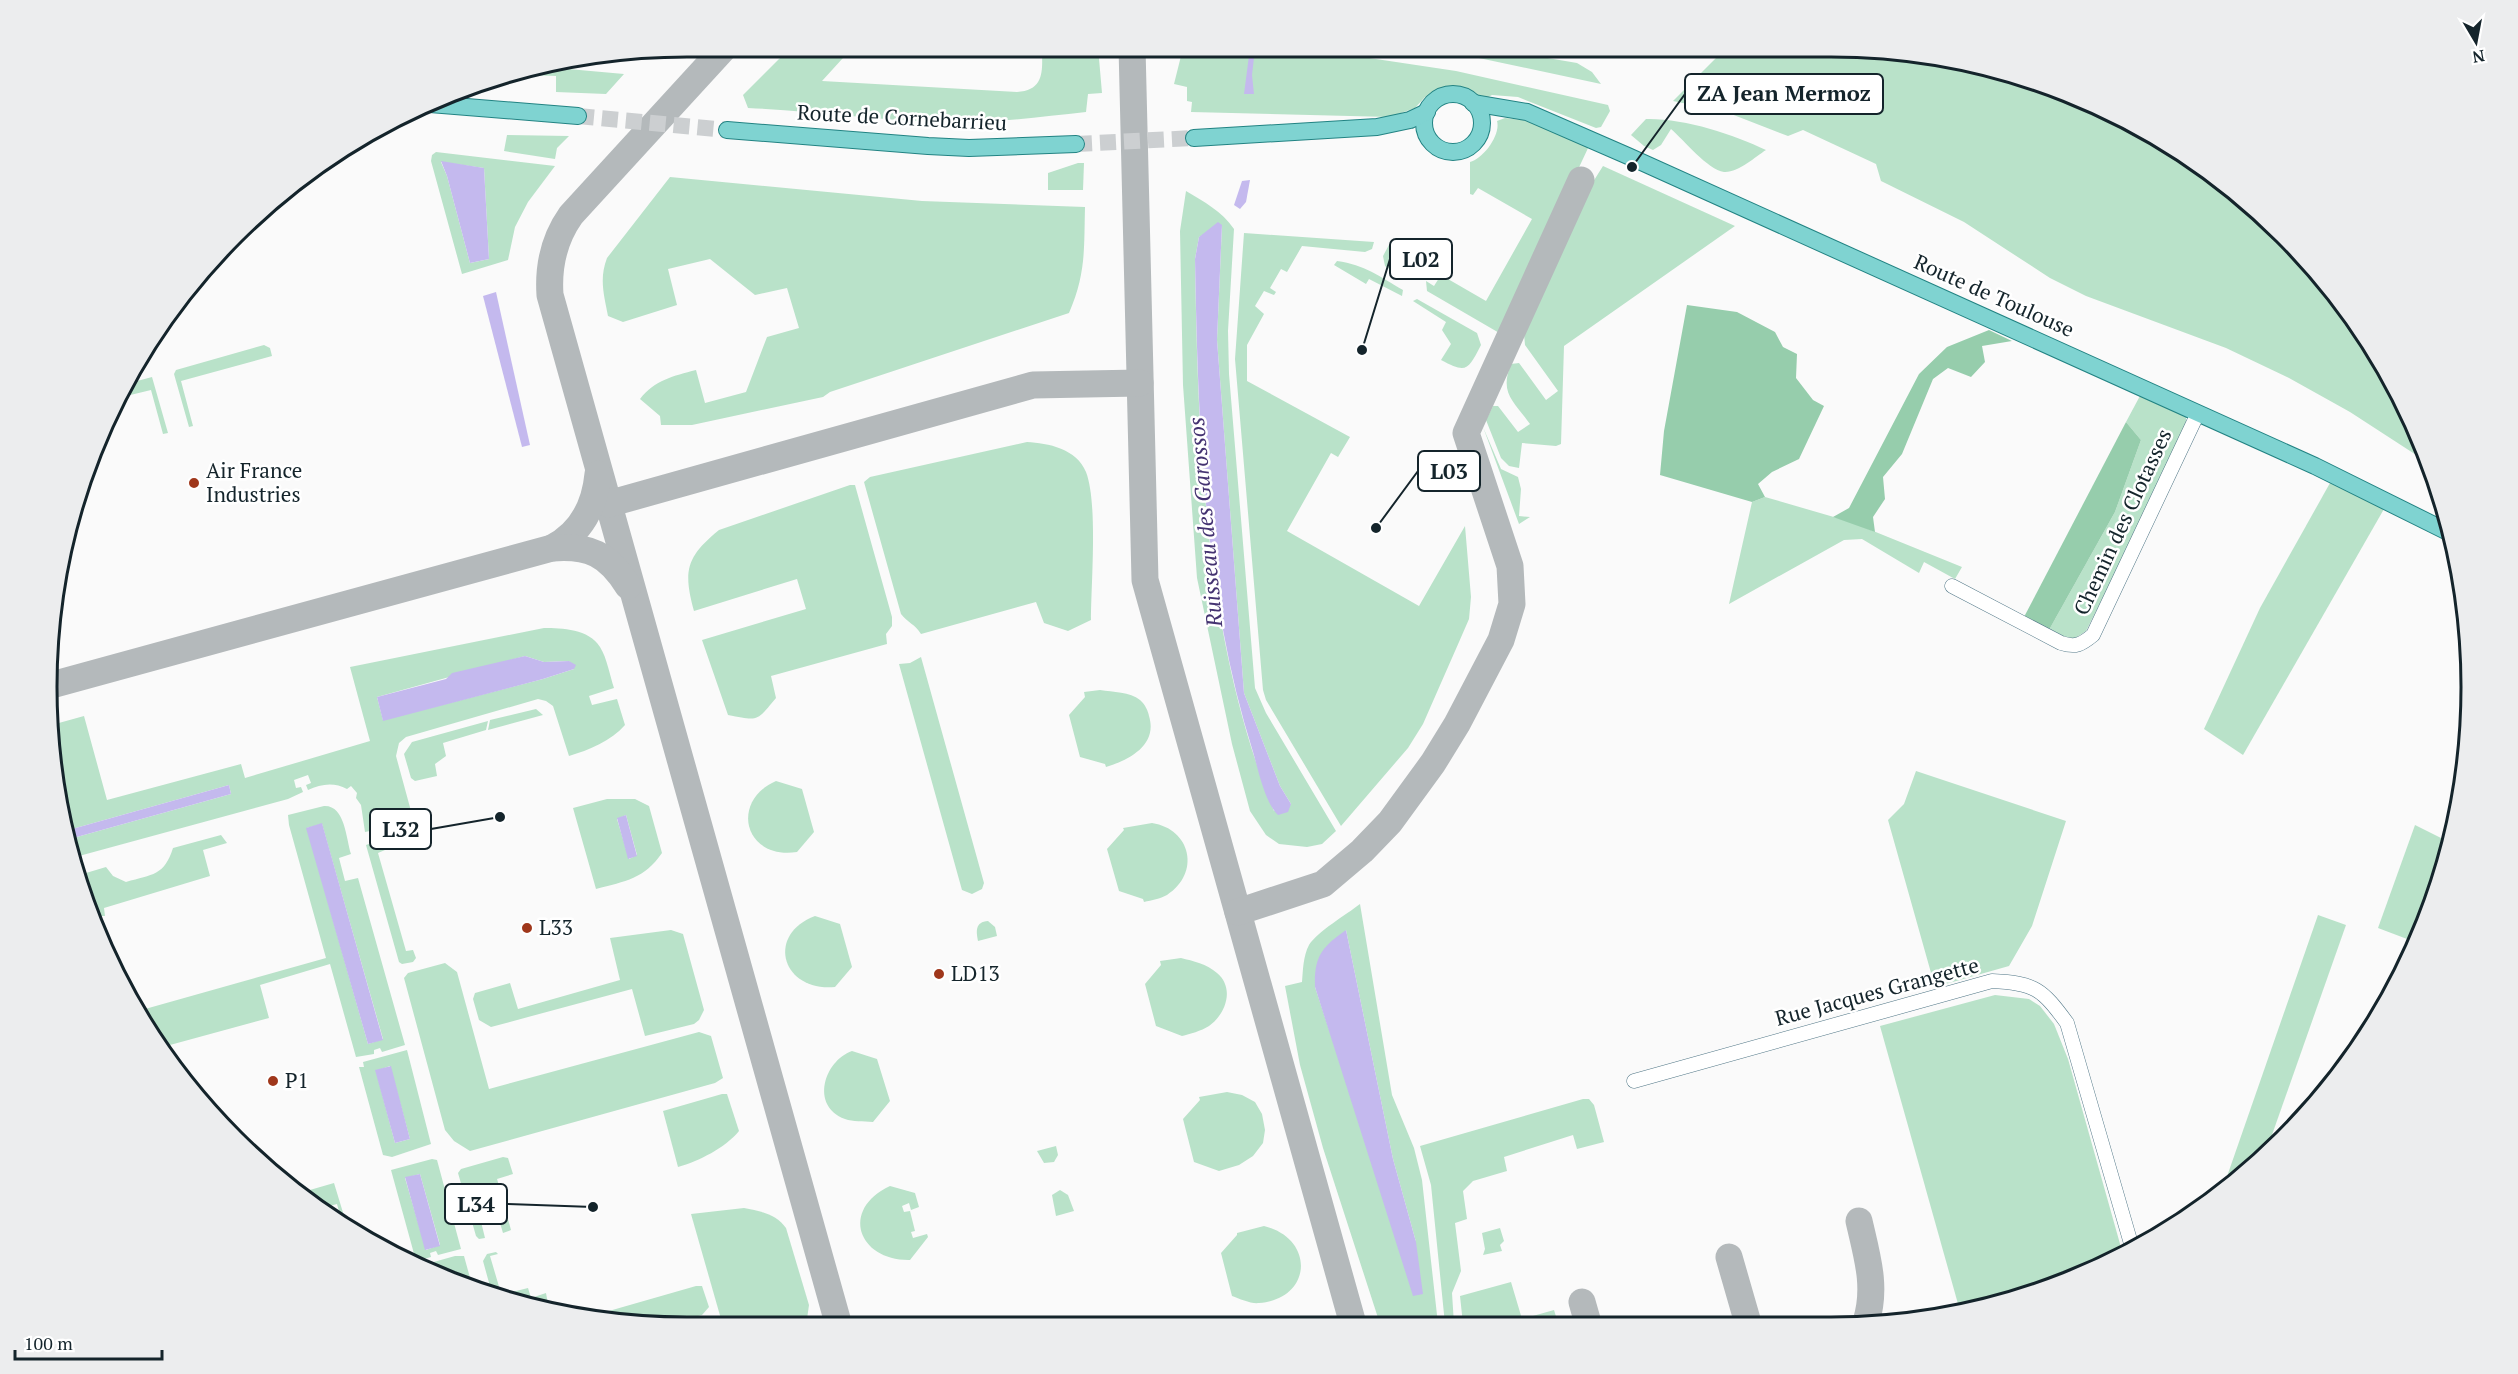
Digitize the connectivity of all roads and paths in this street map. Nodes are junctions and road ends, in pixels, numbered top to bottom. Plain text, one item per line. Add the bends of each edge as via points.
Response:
1 (1473, 103) junction
2 (445, 105) edge
3 (1513, 109) junction
4 (1426, 112) junction
5 (578, 116) tunnel mouth
6 (1377, 127) junction
7 (1482, 128) junction
8 (727, 130) tunnel mouth
9 (1427, 135) junction
10 (1194, 138) tunnel mouth
11 (1076, 144) tunnel mouth
12 (2198, 413) junction
13 (2441, 529) edge
14 (1952, 586) dead end
15 (1634, 1081) dead end
16 (2131, 1241) edge

1 - 3 main road, Route de Toulouse
1 - 4 main road via 1451,95 1436,100
1 - 7 main road
2 - 5 main road
3 - 7 main road via 1493,116
3 - 12 main road, Route de Toulouse via 1618,152
4 - 6 main road
4 - 9 main road
6 - 9 main road
6 - 10 main road
7 - 9 main road via 1474,143 1459,152 1443,150
8 - 11 main road, Route de Cornebarrieu via 958,148
12 - 13 main road, Route de Toulouse
12 - 14 street, Chemin des Clotasses via 2093,635 2081,645 2061,643
15 - 16 street, Rue Jacques Grangette via 1992,981 2019,982 2048,997 2067,1023

